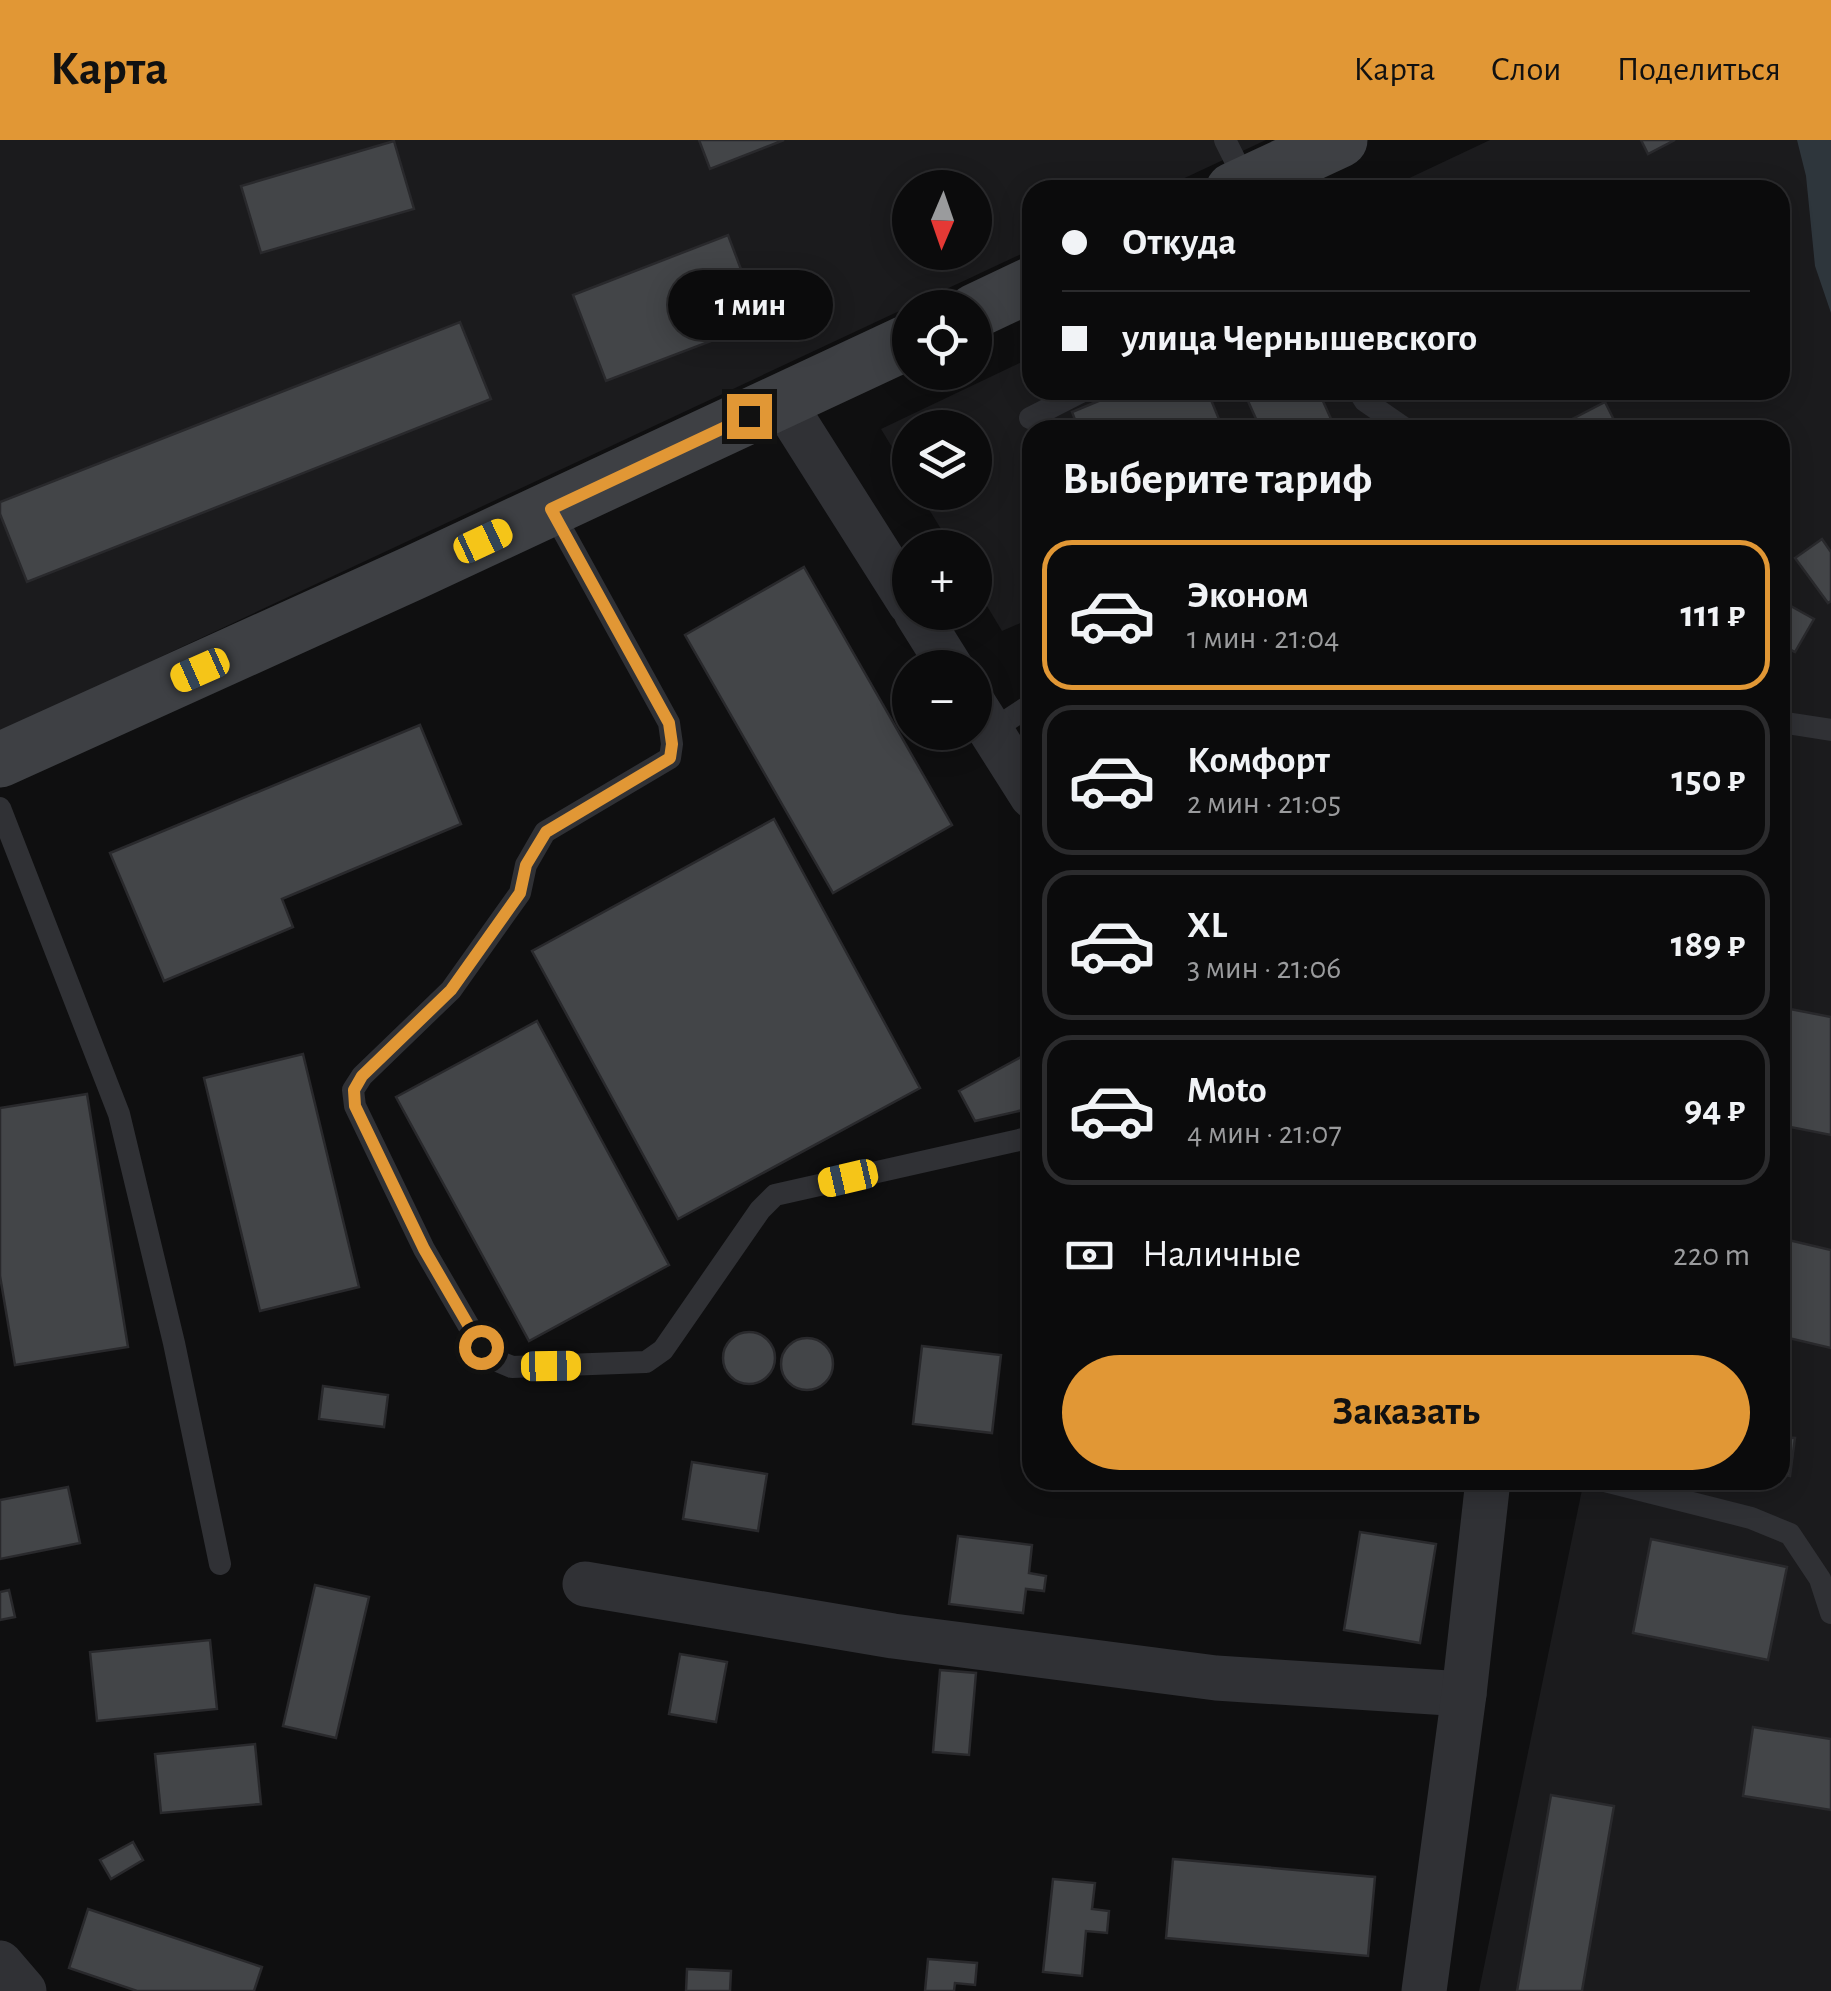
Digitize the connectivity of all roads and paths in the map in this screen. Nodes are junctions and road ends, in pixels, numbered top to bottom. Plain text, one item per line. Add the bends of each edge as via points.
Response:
1 (1340, 140) edge
2 (1239, 176) edge
3 (1022, 289) edge
4 (992, 302) edge
5 (892, 349) edge
6 (1065, 400) edge
7 (1364, 400) edge
8 (782, 401) junction
9 (1030, 418) dead end
10 (1393, 420) edge
11 (551, 509) junction
12 (892, 575) edge
13 (1022, 707) edge
14 (992, 715) edge
15 (1790, 724) edge
16 (1831, 730) edge
17 (992, 732) edge
18 (0, 760) edge
19 (1022, 780) edge
20 (0, 808) edge
21 (1022, 1140) edge
22 (1487, 1490) edge
23 (1640, 1490) edge
24 (220, 1564) dead end
25 (585, 1584) dead end
26 (1831, 1613) edge
27 (1464, 1694) junction
28 (0, 1964) edge
29 (24, 1991) edge
30 (1424, 1991) edge

1 - 2 main road
3 - 4 main road
5 - 8 main road
6 - 9 lane
7 - 10 lane
8 - 11 main road
8 - 12 street
11 - 18 main road
11 - 21 lane via 669,723 670,758 546,832 526,865 520,893 451,990 354,1090 355,1106 424,1249 481,1347 512,1367 646,1362 663,1350 775,1196
13 - 14 lane
15 - 16 lane
17 - 19 street
20 - 24 lane via 119,1114
22 - 27 street
23 - 26 lane via 1790,1534 1820,1579
25 - 27 street via 893,1636 1216,1678
27 - 30 street
28 - 29 street

